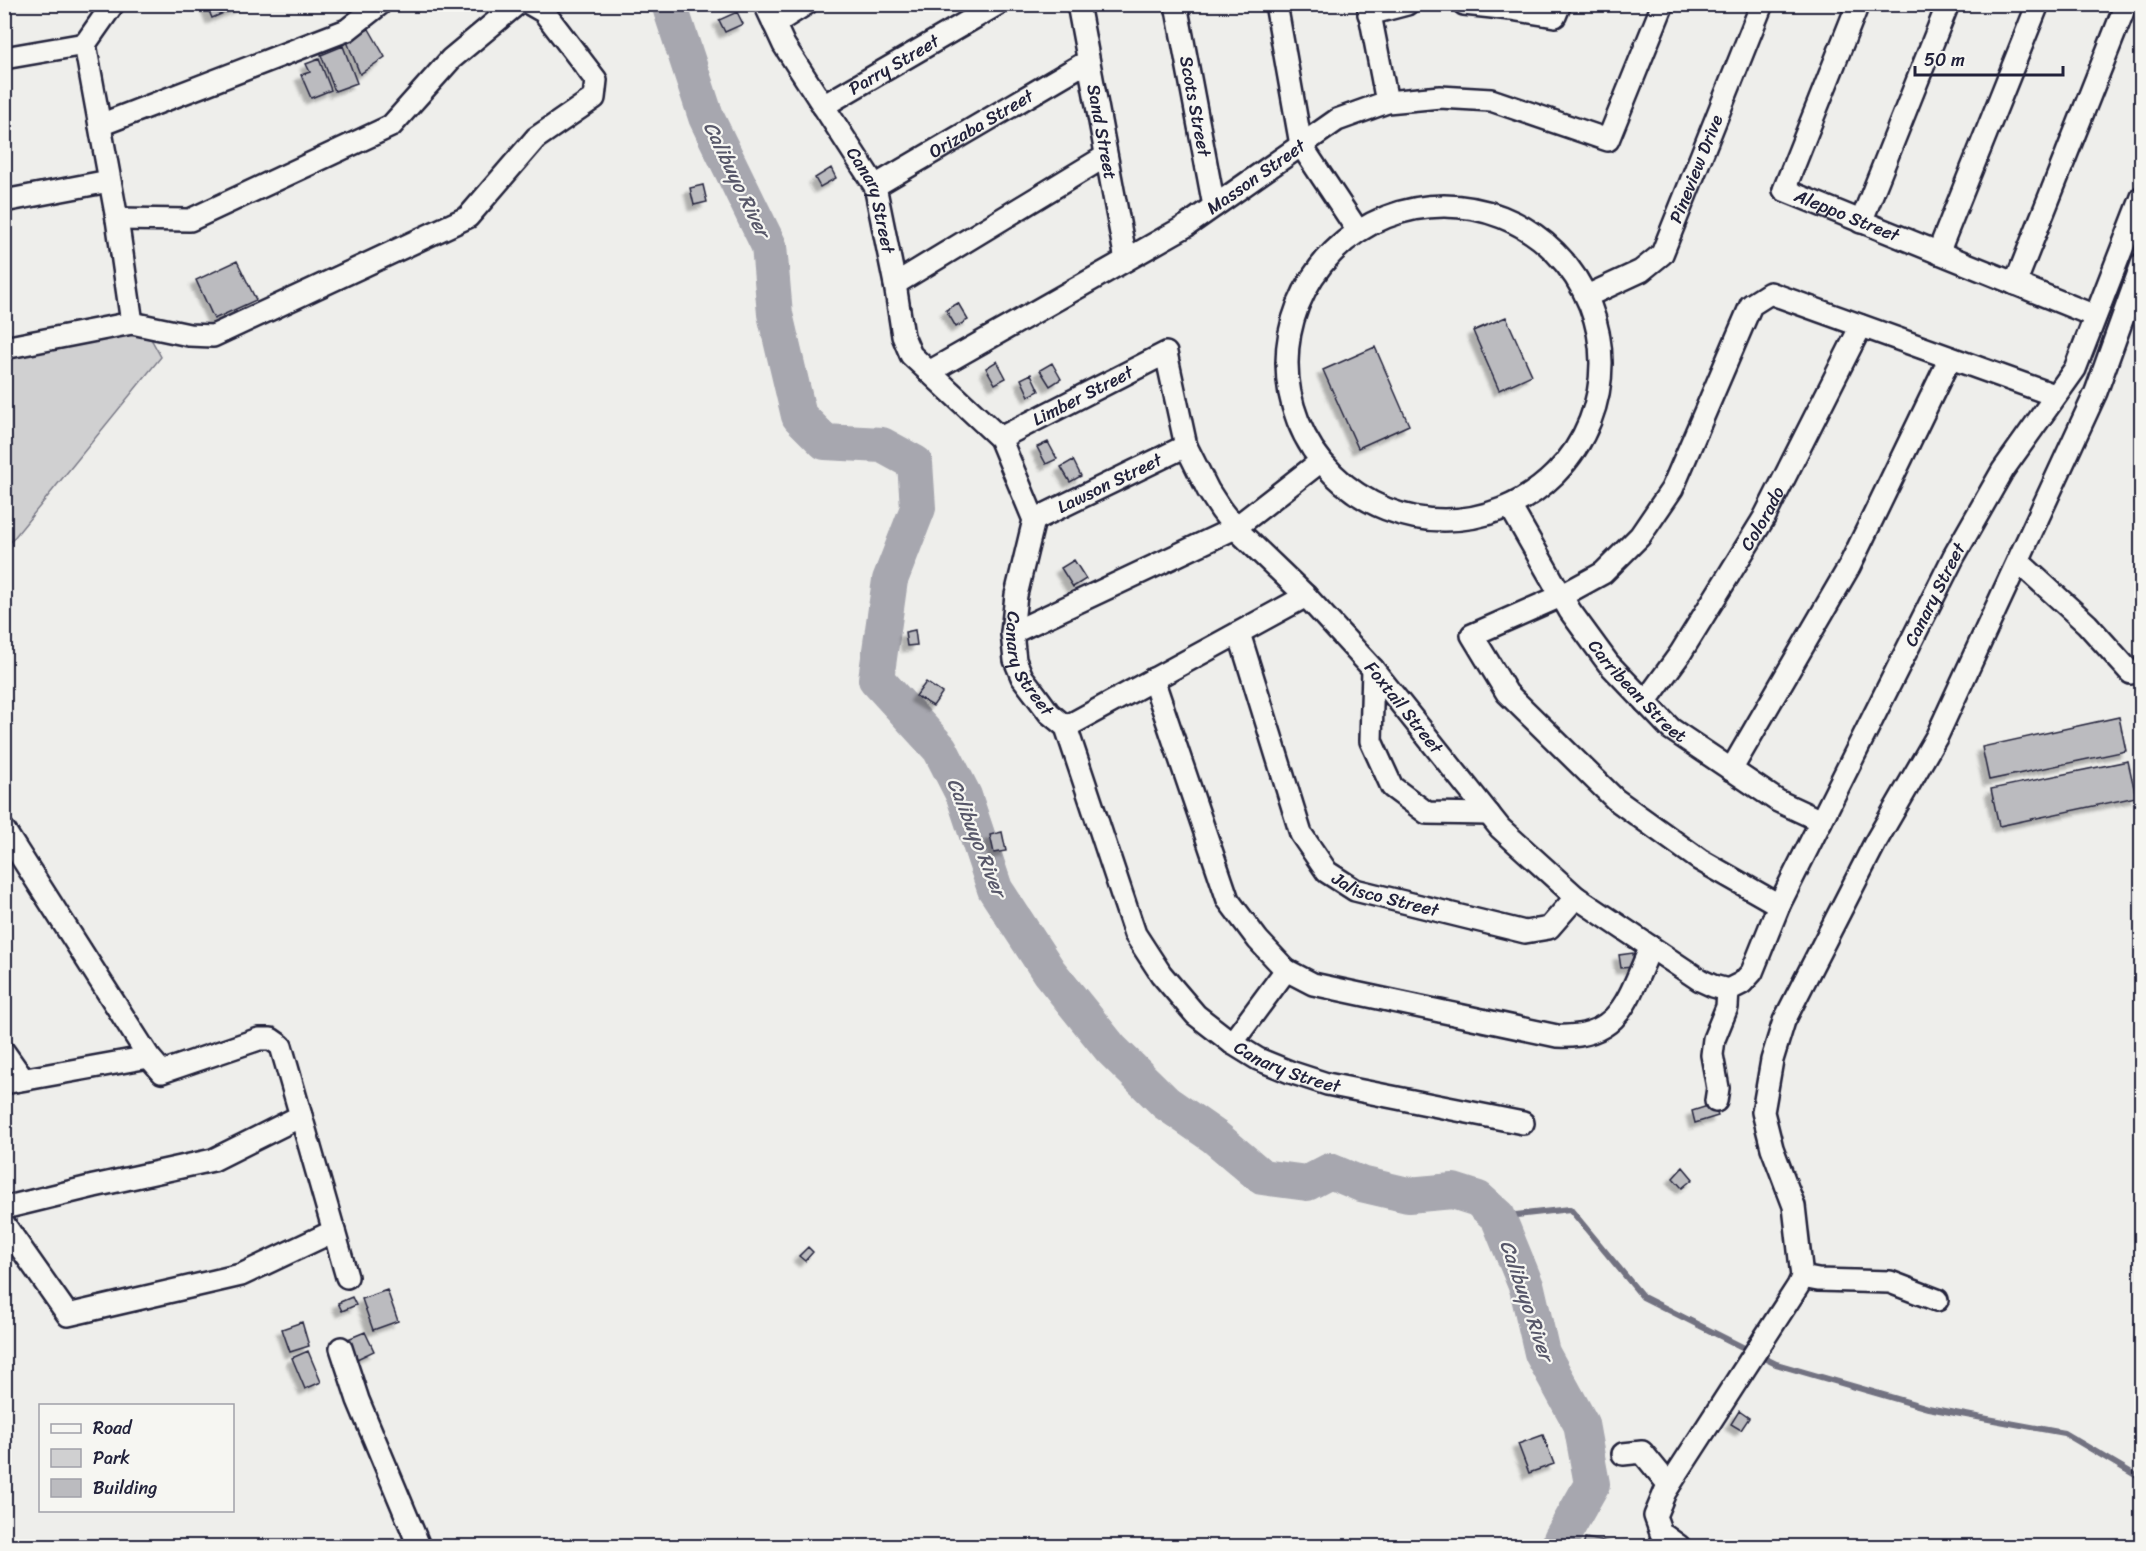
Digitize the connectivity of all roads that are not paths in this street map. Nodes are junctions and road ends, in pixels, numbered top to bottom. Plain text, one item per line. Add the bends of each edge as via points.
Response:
1 (113, 4) edge
2 (380, 4) edge
3 (517, 4) edge
4 (765, 4) edge
5 (806, 4) edge
6 (998, 4) edge
7 (1077, 4) edge
8 (1176, 4) edge
9 (1276, 4) edge
10 (1407, 4) edge
11 (1464, 4) edge
12 (1560, 4) edge
13 (1663, 4) edge
14 (1762, 4) edge
15 (1858, 4) edge
16 (1948, 4) edge
17 (2038, 4) edge
18 (2126, 4) edge
19 (540, 7) edge
20 (1368, 9) edge
21 (774, 24) junction
22 (85, 44) junction
23 (4, 58) edge
24 (1088, 62) junction
25 (1387, 102) junction
26 (823, 106) junction
27 (100, 125) junction
28 (1301, 145) junction
29 (1106, 156) junction
30 (109, 181) junction
31 (875, 186) junction
32 (2142, 197) edge
33 (4, 201) edge
34 (1214, 206) junction
35 (117, 219) junction
36 (1861, 222) junction
37 (1358, 231) junction
38 (1938, 253) junction
39 (1126, 260) junction
40 (2142, 264) edge
41 (895, 284) junction
42 (2015, 284) junction
43 (1587, 296) junction
44 (2095, 316) junction
45 (132, 323) junction
46 (1861, 326) junction
47 (4, 348) edge
48 (1166, 353) joint
49 (1950, 358) junction
50 (929, 372) junction
51 (2054, 395) junction
52 (1000, 438) junction
53 (1186, 446) junction
54 (1321, 461) junction
55 (1510, 506) junction
56 (1034, 520) junction
57 (1235, 528) junction
58 (2019, 562) junction
59 (1306, 596) junction
60 (1562, 596) junction
61 (1012, 633) junction
62 (1239, 633) junction
63 (1373, 669) junction
64 (2131, 673) dead end
65 (1153, 679) junction
66 (1645, 702) junction
67 (1066, 727) junction
68 (1731, 770) junction
69 (1489, 814) junction
70 (1821, 820) junction
71 (4, 830) edge
72 (1576, 897) junction
73 (1779, 905) junction
74 (1651, 947) junction
75 (1286, 970) junction
76 (1728, 990) junction
77 (1232, 1043) junction
78 (4, 1052) edge
79 (149, 1058) junction
80 (14, 1081) edge
81 (1716, 1101) dead end
82 (301, 1116) junction
83 (1523, 1123) dead end
84 (4, 1208) edge
85 (4, 1224) edge
86 (334, 1231) junction
87 (347, 1277) dead end
88 (1800, 1281) junction
89 (1937, 1300) dead end
90 (341, 1348) dead end
91 (1623, 1454) dead end
92 (1670, 1485) junction
93 (419, 1546) edge
94 (1679, 1546) edge

1 - 22 street
2 - 27 street via 347,30
3 - 35 street via 451,59 391,126 189,220
4 - 21 street, Canary Street
5 - 21 street
6 - 26 street, Parry Street
7 - 24 street, Sand Street
8 - 34 street, Scots Street
9 - 28 street
10 - 20 street
11 - 12 street via 1555,16
13 - 25 street, Masson Street via 1608,140 1491,100
14 - 43 street, Pineview Drive via 1662,254 1641,271
15 - 36 street, Aleppo Street via 1784,190
16 - 36 street
17 - 38 street
18 - 42 street
19 - 45 street via 596,80 594,98 536,138 468,217 213,336
20 - 25 street
21 - 26 street, Canary Street via 783,45
22 - 23 street
22 - 27 street
24 - 29 street, Sand Street
24 - 31 street, Orizaba Street
25 - 28 street, Masson Street via 1337,120
26 - 31 street, Canary Street
27 - 30 street
28 - 34 street, Masson Street
28 - 37 street
29 - 39 street, Sand Street
29 - 41 street
30 - 33 street
30 - 35 street
31 - 41 street, Canary Street
32 - 44 street, Canary Street
34 - 39 street, Masson Street
35 - 45 street
36 - 38 street, Aleppo Street
37 - 43 street via 1395,214 1435,206 1475,209 1514,222 1548,244 1570,268
37 - 54 street via 1316,272 1301,297 1288,338 1287,382 1299,424
38 - 42 street, Aleppo Street
39 - 50 street, Masson Street
40 - 58 street via 2096,392
41 - 50 street, Canary Street via 903,336 911,355
42 - 44 street, Aleppo Street
43 - 55 street via 1602,352 1600,390 1589,426 1569,458 1549,479
44 - 51 street, Canary Street via 2075,369
45 - 47 street
46 - 49 street
46 - 60 street via 1770,293 1750,305 1672,489 1640,536 1603,573
46 - 66 street, Colorado via 1764,518 1680,654
48 - 52 street, Limber Street
48 - 53 street, Foxtail Street
49 - 51 street
49 - 68 street via 1849,567
50 - 52 street, Canary Street
51 - 70 street, Canary Street via 2003,470 1954,556
52 - 56 street, Canary Street
53 - 56 street, Lawson Street
53 - 57 street, Foxtail Street via 1208,490
54 - 55 street via 1357,494 1387,509 1420,518 1454,520
54 - 57 street
55 - 60 street, Carribean Street
56 - 61 street, Canary Street via 1016,595
57 - 59 street, Foxtail Street
57 - 61 street
58 - 64 street via 2087,624
58 - 88 street via 1937,736 1875,843 1784,1021 1772,1060 1763,1112 1794,1206
59 - 62 street
59 - 63 street, Foxtail Street
60 - 66 street, Carribean Street via 1608,663
60 - 73 street via 1472,636 1507,693 1615,799 1701,860
61 - 67 street, Canary Street via 1015,660 1022,677 1049,713
62 - 65 street
62 - 72 street, Jalisco Street via 1301,834 1327,872 1355,890 1526,932 1550,928
63 - 69 street, Foxtail Street
63 - 69 street via 1371,741 1392,788 1427,813
65 - 67 street
65 - 75 street via 1228,900
66 - 68 street, Carribean Street via 1671,729
67 - 77 street, Canary Street via 1135,934 1179,996
68 - 70 street, Carribean Street via 1778,801
69 - 72 street, Foxtail Street
70 - 73 street, Canary Street
71 - 79 street
72 - 74 street, Foxtail Street
73 - 76 street, Canary Street via 1752,972
74 - 75 street via 1615,1018 1599,1030 1578,1036 1557,1036 1313,984
74 - 76 street, Foxtail Street via 1700,980
75 - 77 street
76 - 81 street via 1727,1007 1712,1055 1718,1088
77 - 83 street, Canary Street via 1258,1059 1327,1084
78 - 80 street
79 - 80 street
79 - 82 street via 162,1072 259,1040 271,1040 281,1046
82 - 84 street via 213,1160
82 - 86 street
85 - 86 street via 68,1315 241,1275
86 - 87 street
88 - 89 street via 1890,1282
88 - 92 street
90 - 93 street via 358,1400
91 - 92 street via 1642,1452
92 - 94 street via 1655,1516 1662,1533

